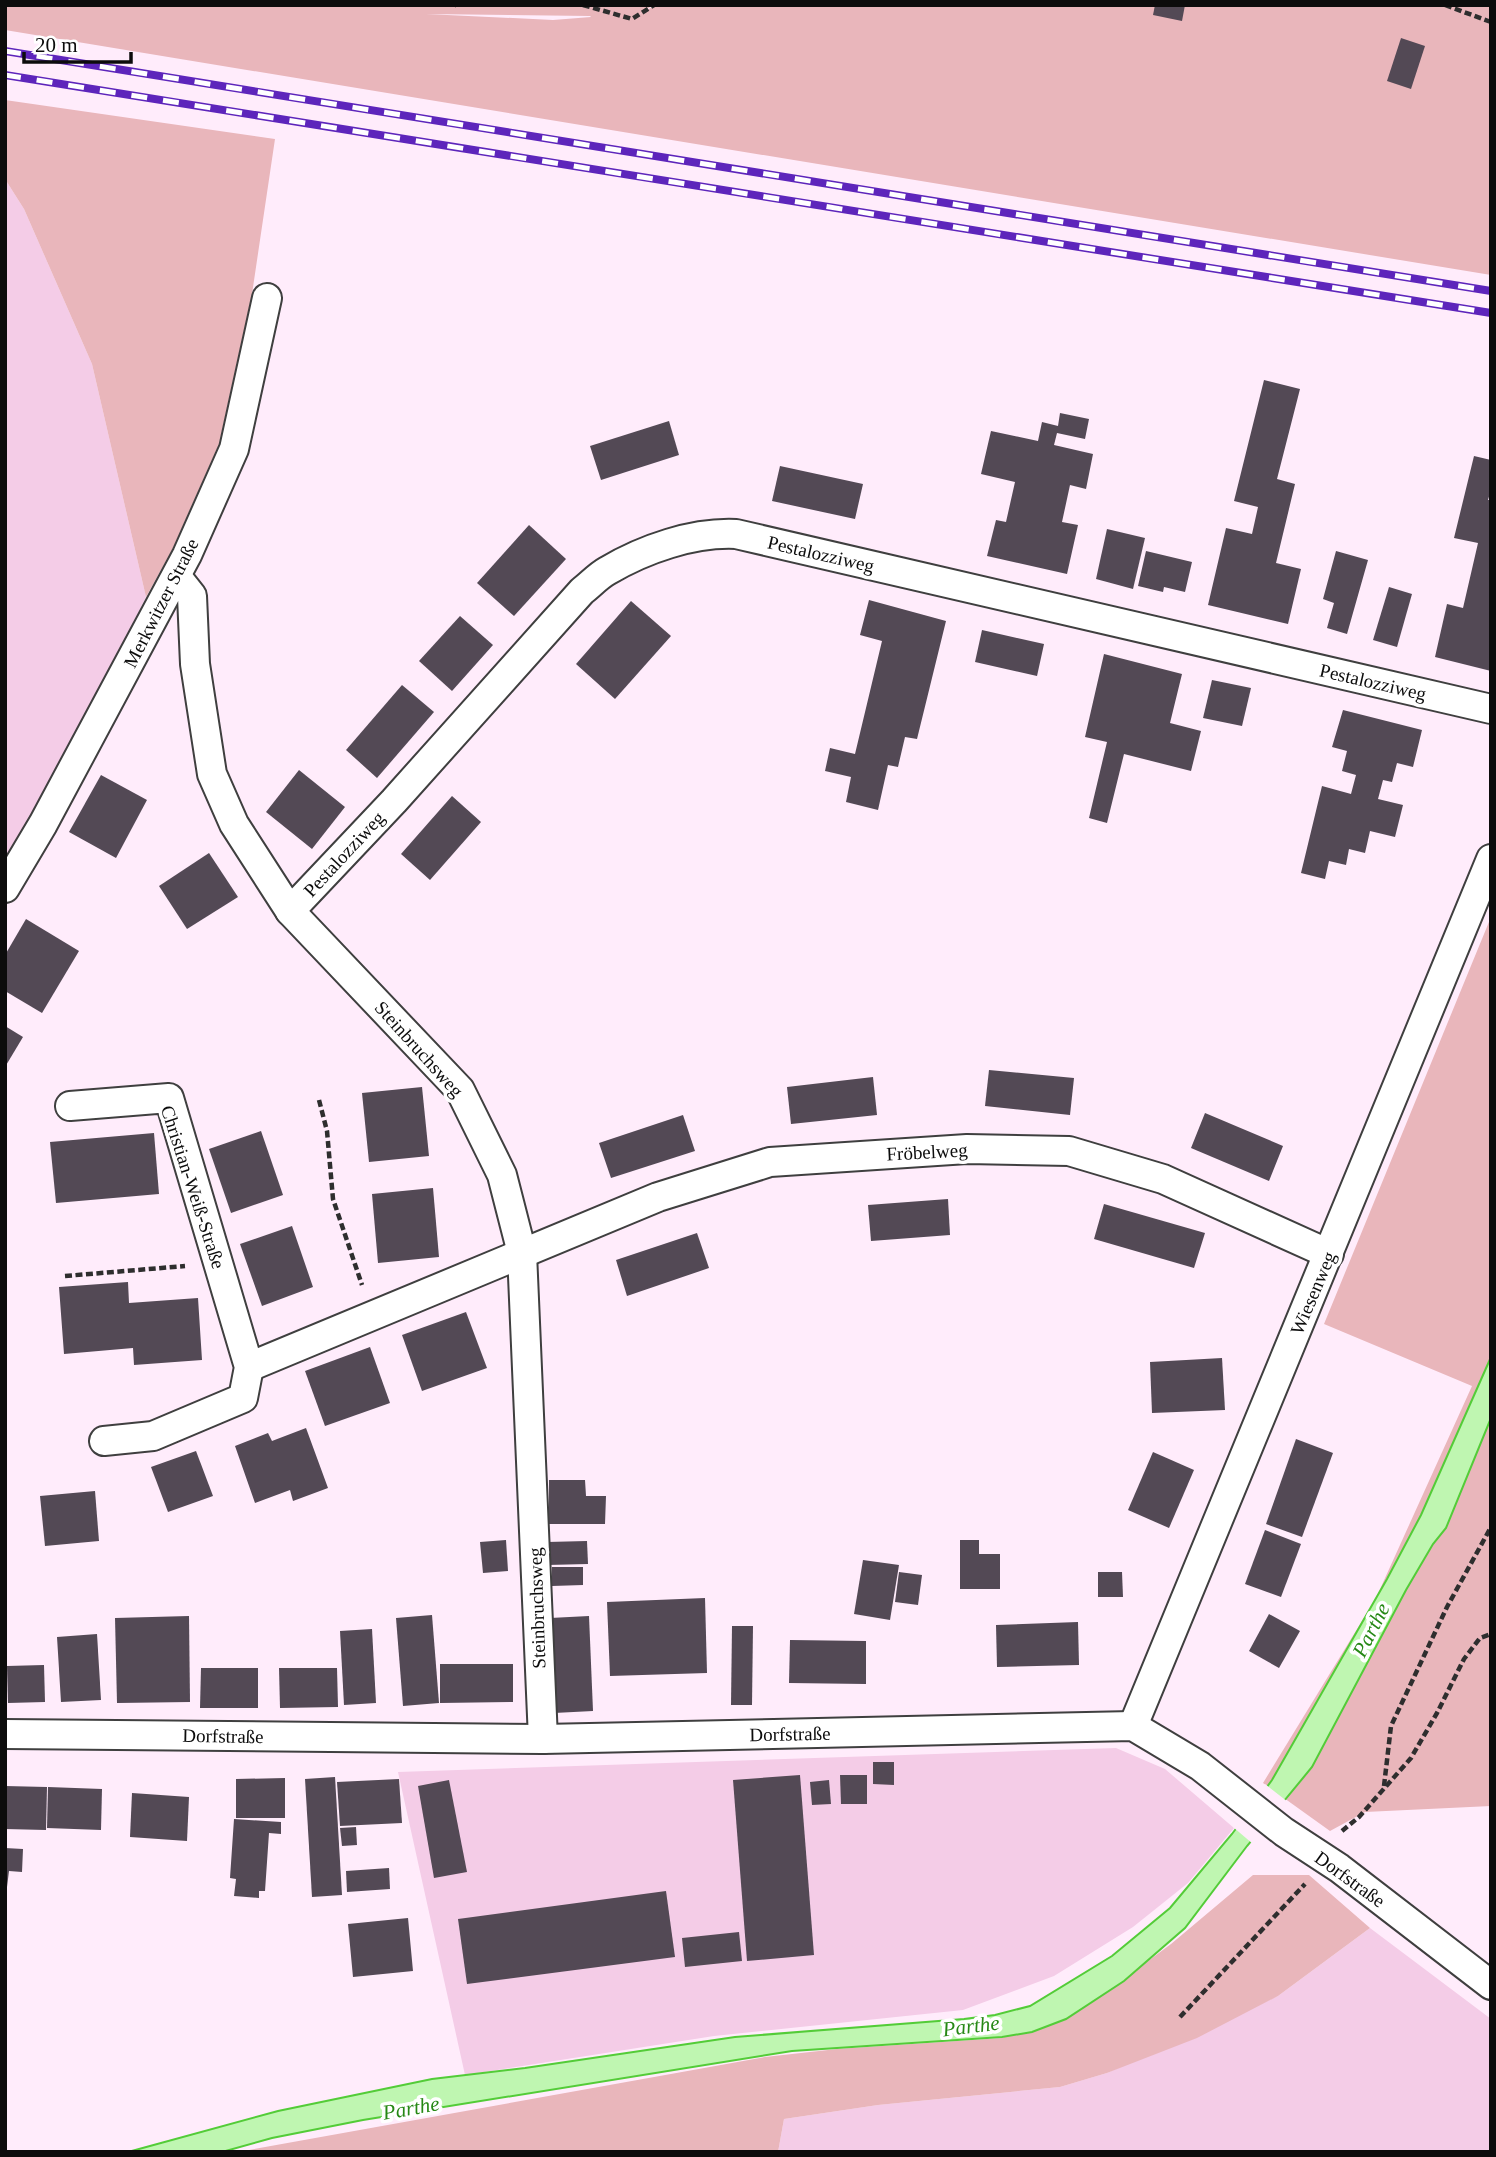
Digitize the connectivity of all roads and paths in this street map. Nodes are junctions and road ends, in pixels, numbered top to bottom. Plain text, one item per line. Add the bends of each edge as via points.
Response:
1 (583, 5) edge
2 (654, 5) edge
3 (1445, 5) edge
4 (1491, 22) edge
5 (267, 298) dead end
6 (177, 576) junction
7 (1491, 709) edge
8 (1491, 859) edge
9 (5, 888) edge
10 (290, 911) junction
11 (319, 1100) dead end
12 (71, 1106) dead end
13 (522, 1253) junction
14 (1329, 1254) junction
15 (218, 1264) junction
16 (65, 1276) dead end
17 (373, 1315) junction
18 (249, 1367) junction
19 (104, 1441) dead end
20 (1491, 1527) edge
21 (1491, 1634) edge
22 (1133, 1726) junction
23 (5, 1734) edge
24 (543, 1739) junction
25 (1384, 1787) junction
26 (1322, 1857) junction
27 (1491, 1985) edge
28 (1180, 2017) dead end

1 - 2 path via 632,19
3 - 4 path
5 - 6 street, Merkwitzer Straße via 234,449
6 - 9 street, Merkwitzer Straße
6 - 10 street, Steinbruchsweg via 192,596 195,664 212,774 234,824
7 - 10 street, Pestalozziweg via 736,534 715,533 646,552 606,571 582,591
8 - 14 street, Wiesenweg
10 - 13 street, Steinbruchsweg via 460,1090 502,1175
11 - 17 path via 327,1131 333,1199
12 - 15 street, Christian-Weiß-Straße via 169,1098
13 - 14 street, Fröbelweg via 658,1197 771,1162 967,1149 1069,1151 1163,1179
13 - 17 street
13 - 24 street, Steinbruchsweg
14 - 22 street, Wiesenweg
15 - 16 path
15 - 18 street, Christian-Weiß-Straße
17 - 18 street
18 - 19 street via 243,1398 153,1436
20 - 25 path via 1391,1726
21 - 25 path via 1480,1638 1464,1659 1411,1758
22 - 24 street, Dorfstraße
22 - 26 street, Dorfstraße via 1200,1766
23 - 24 street, Dorfstraße
25 - 26 path
26 - 27 street, Dorfstraße
26 - 28 path

